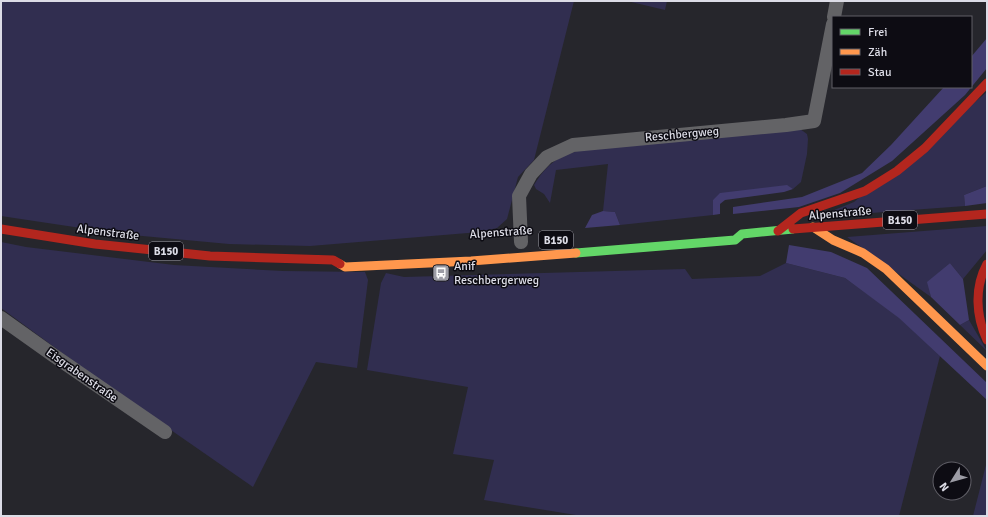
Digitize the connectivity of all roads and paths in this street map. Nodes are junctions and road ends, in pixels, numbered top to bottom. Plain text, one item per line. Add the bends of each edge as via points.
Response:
1 (837, 1) edge
2 (834, 16) edge
3 (832, 29) edge
4 (987, 83) edge
5 (987, 214) edge
6 (733, 227) dead end
7 (813, 227) junction
8 (1, 229) edge
9 (778, 231) junction
10 (742, 234) junction
11 (521, 242) dead end
12 (342, 253) dead end
13 (333, 260) junction
14 (987, 264) edge
15 (1, 318) edge
16 (987, 340) edge
17 (987, 366) edge
18 (165, 432) dead end

1 - 2 street
3 - 11 street, Reschbergweg via 814,121 573,145 547,157 531,174 519,196
4 - 9 main road via 925,148 897,170 864,191 801,214
5 - 7 main road, Alpenstraße / B150
6 - 10 main road
7 - 9 main road, Alpenstraße / B150
7 - 17 main road via 833,240 863,253 886,269
8 - 13 main road, Alpenstraße / B150 via 95,244 210,256
9 - 10 main road, Alpenstraße / B150
10 - 13 main road, Alpenstraße / B150 via 735,240 471,261 345,267
12 - 13 main road
14 - 16 main road via 979,284 978,302
15 - 18 street, Eisgrabenstraße

